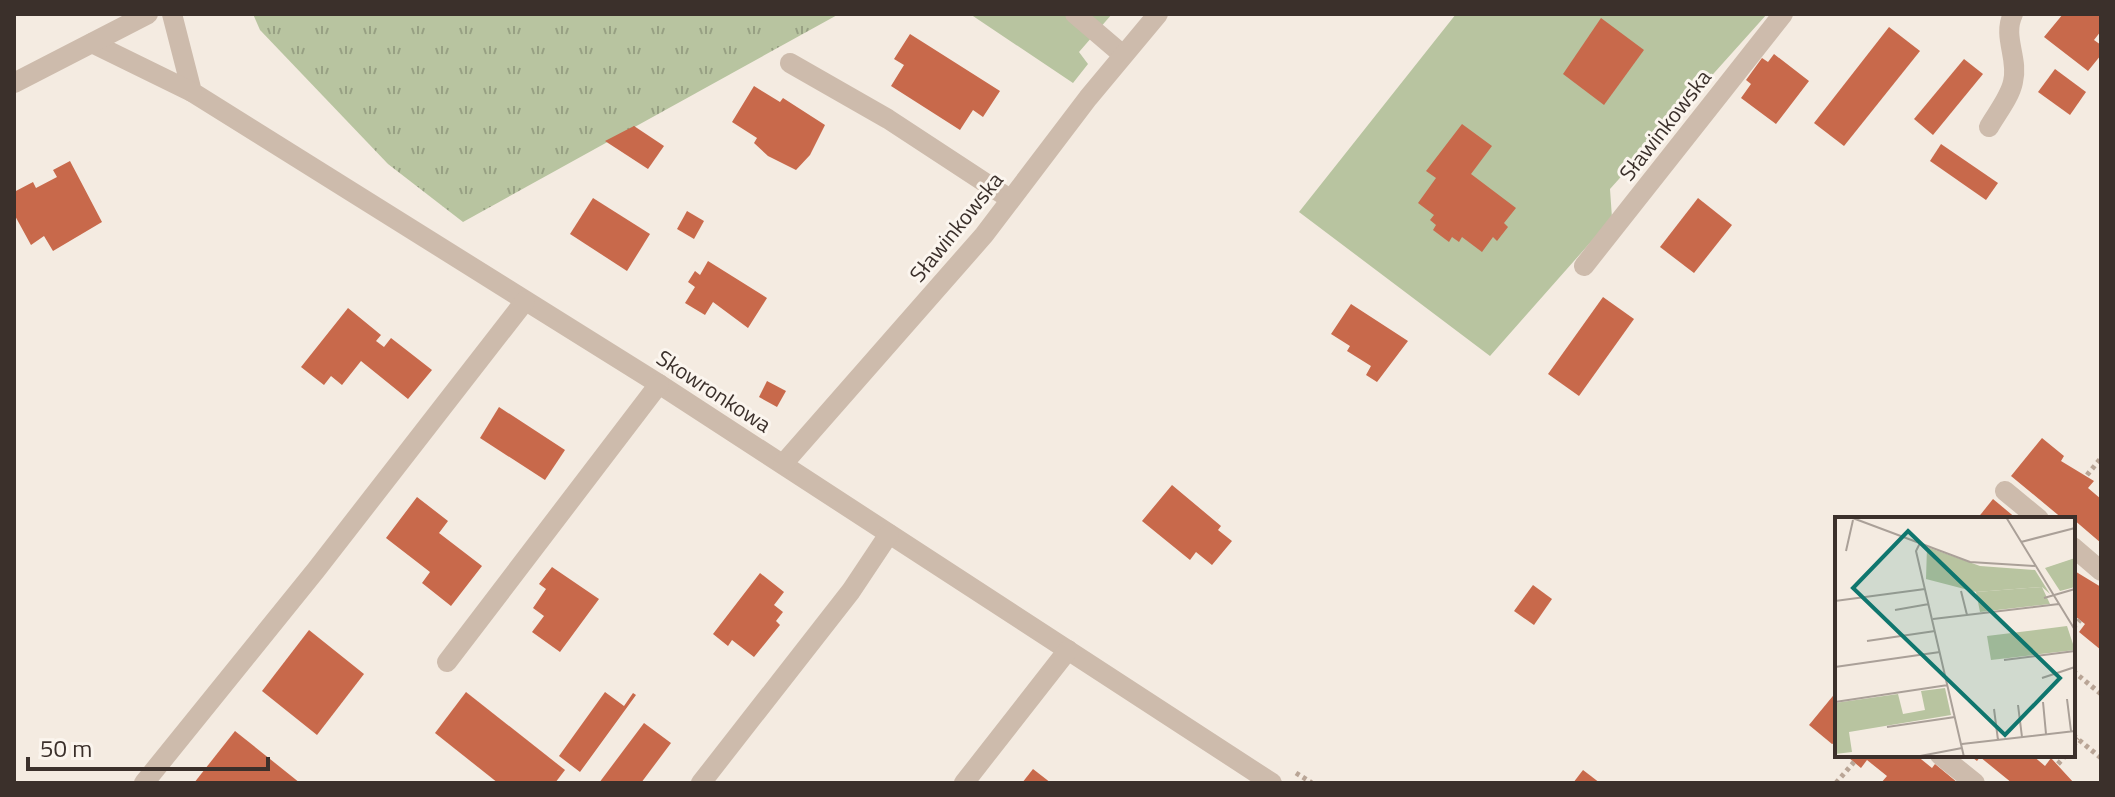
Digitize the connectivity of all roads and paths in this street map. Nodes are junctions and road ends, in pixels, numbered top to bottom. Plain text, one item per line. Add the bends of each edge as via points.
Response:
1 (148, 14) edge
2 (172, 14) edge
3 (1075, 14) edge
4 (1158, 14) edge
5 (1783, 14) edge
6 (2013, 14) edge
7 (92, 43) junction
8 (1123, 55) junction
9 (790, 63) dead end
10 (14, 83) edge
11 (192, 92) junction
12 (1989, 127) dead end
13 (1010, 199) junction
14 (1584, 266) dead end
15 (525, 301) junction
16 (659, 384) junction
17 (2101, 458) edge
18 (783, 464) junction
19 (2087, 475) dead end
20 (2005, 491) dead end
21 (2037, 517) edge
22 (889, 534) junction
23 (2075, 549) edge
24 (2101, 571) edge
25 (2080, 620) dead end
26 (2075, 626) edge
27 (1068, 650) junction
28 (447, 662) dead end
29 (2075, 673) edge
30 (2101, 694) edge
31 (2076, 737) edge
32 (1942, 757) edge
33 (2064, 757) edge
34 (2101, 758) edge
35 (1854, 762) dead end
36 (2058, 764) dead end
37 (144, 783) edge
38 (701, 783) edge
39 (964, 783) edge
40 (1272, 783) edge
41 (1836, 783) edge
42 (1975, 783) edge

1 - 7 street
2 - 11 street
3 - 8 street
4 - 8 street, Sławinkowska
5 - 14 street, Sławinkowska
6 - 12 street via 2007,27 2015,64 2013,84
7 - 10 street
7 - 11 street, Skowronkowa
8 - 13 street, Sławinkowska
9 - 13 street
11 - 15 street, Skowronkowa
13 - 18 street, Sławinkowska
15 - 16 street, Skowronkowa
15 - 37 street
16 - 18 street, Skowronkowa
16 - 28 street
17 - 19 path
18 - 22 street, Skowronkowa
20 - 21 street
22 - 27 street, Skowronkowa
22 - 38 street via 851,591
23 - 24 street
25 - 26 path
27 - 39 street
27 - 40 street, Skowronkowa
29 - 30 path
31 - 34 path
32 - 42 street
33 - 36 path
35 - 41 path

